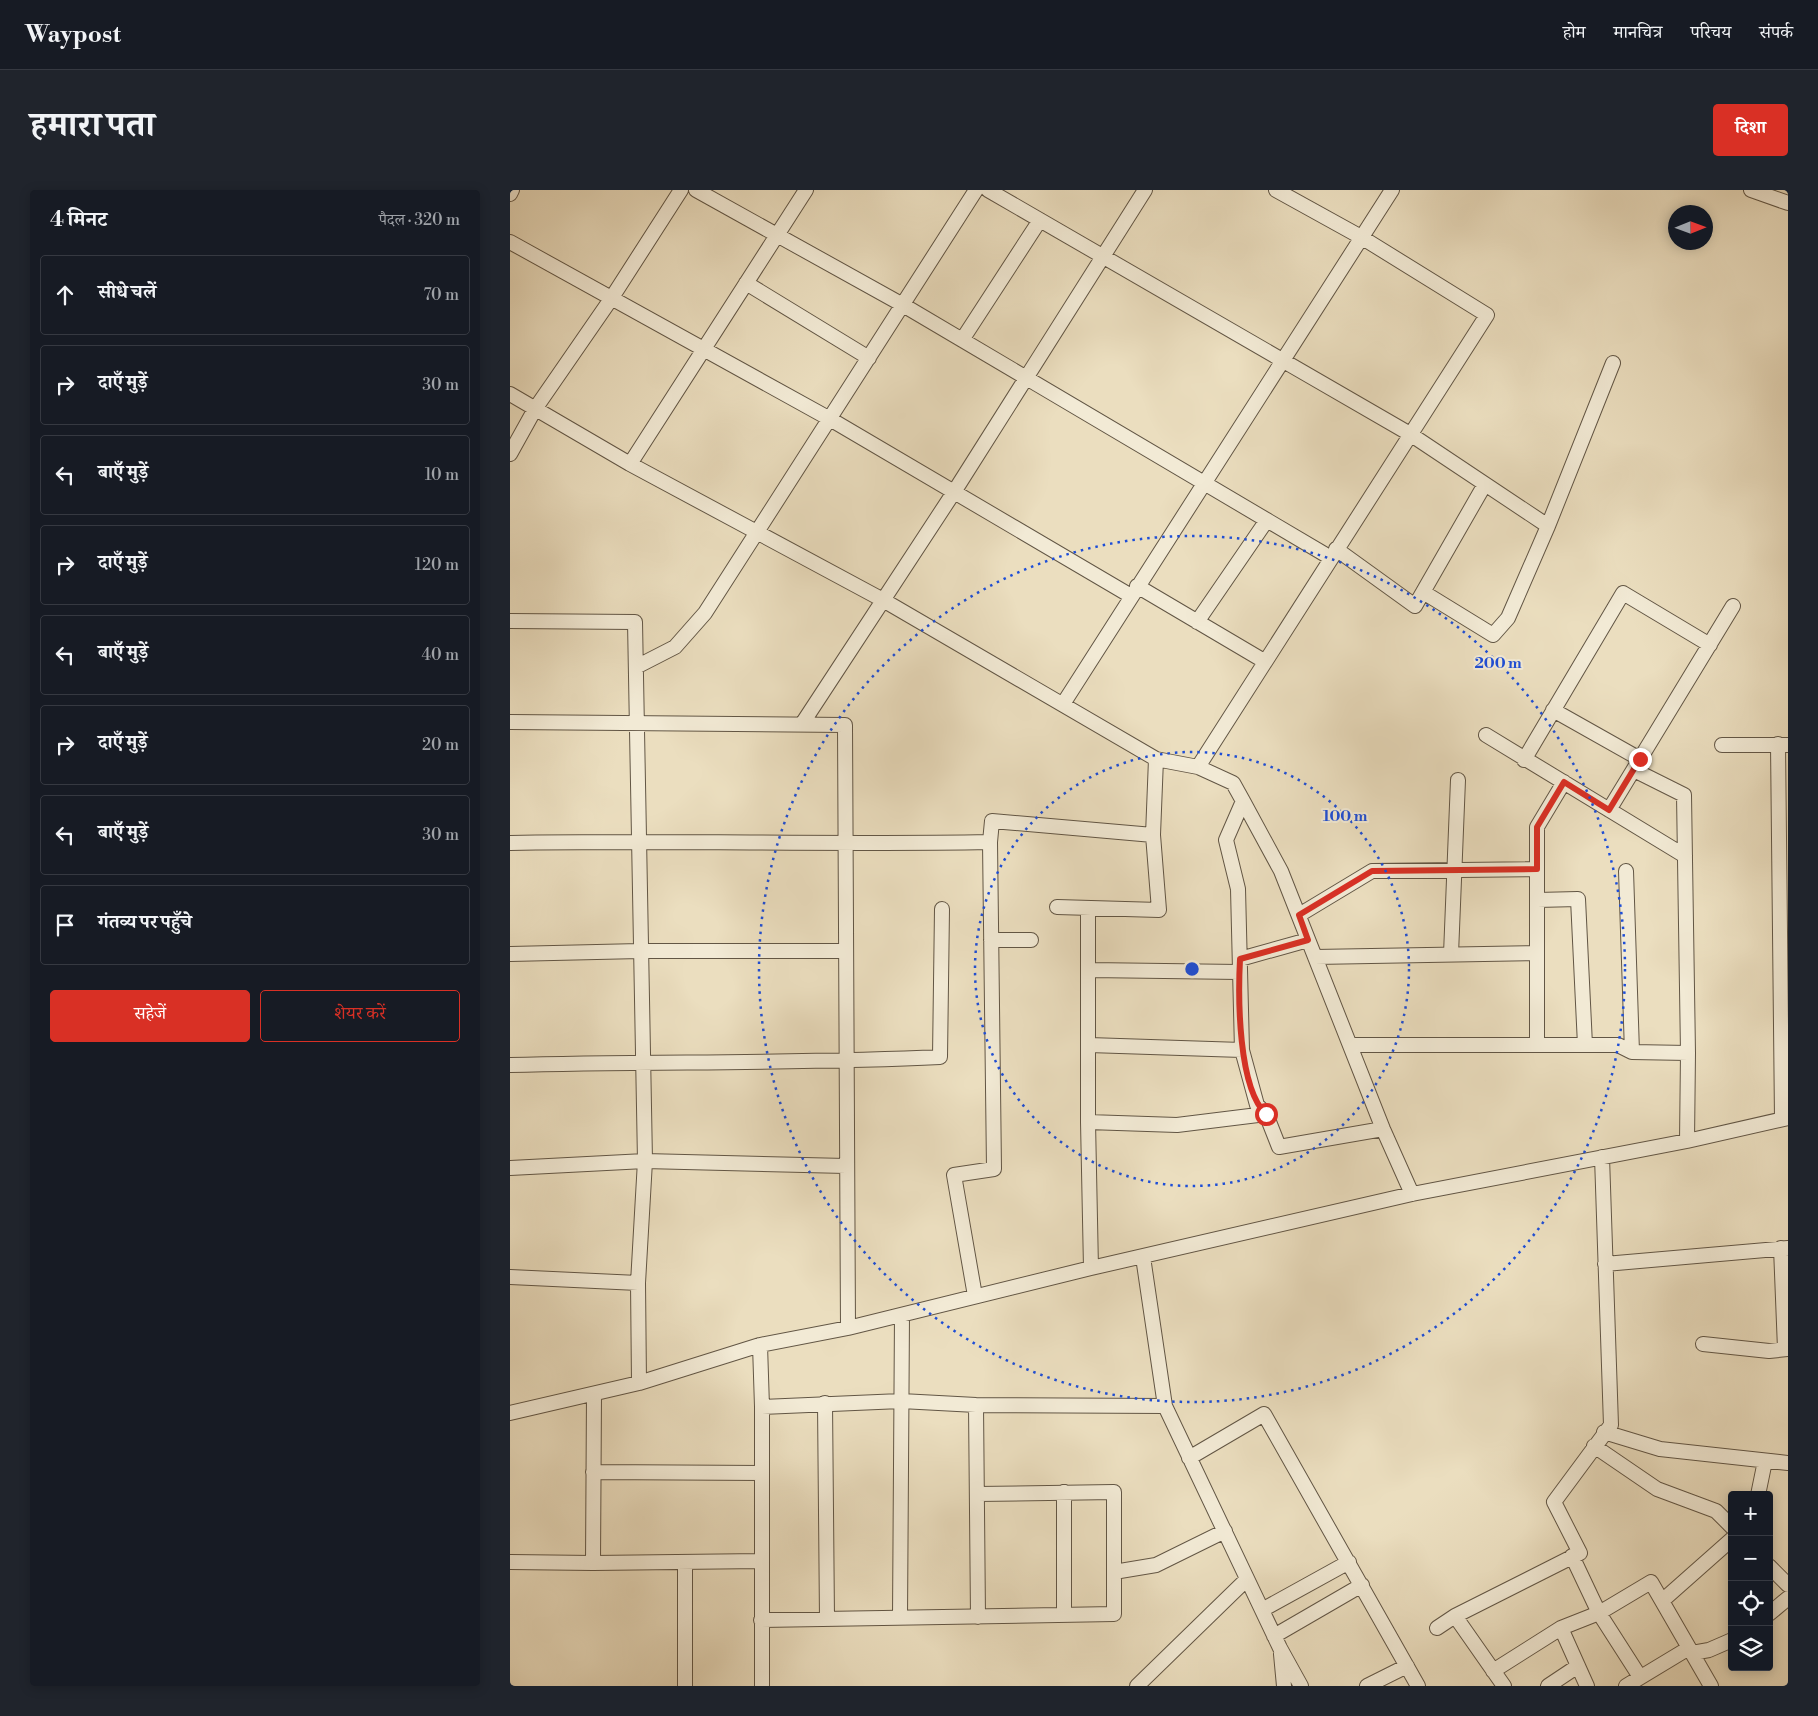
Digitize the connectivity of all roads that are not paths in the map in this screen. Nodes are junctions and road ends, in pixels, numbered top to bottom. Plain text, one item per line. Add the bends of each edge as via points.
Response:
1 (681, 190) edge
2 (696, 190) edge
3 (806, 190) edge
4 (976, 190) edge
5 (988, 190) edge
6 (1145, 190) edge
7 (1276, 190) edge
8 (1392, 190) edge
9 (1751, 190) edge
10 (1788, 203) edge
11 (1040, 220) junction
12 (777, 235) junction
13 (1361, 237) junction
14 (510, 242) edge
15 (1103, 257) junction
16 (746, 283) junction
17 (612, 298) junction
18 (903, 305) junction
19 (962, 340) junction
20 (703, 349) junction
21 (869, 358) junction
22 (1282, 360) junction
23 (1613, 363) dead end
24 (1026, 378) junction
25 (510, 394) edge
26 (535, 410) junction
27 (830, 419) junction
28 (1410, 434) junction
29 (510, 454) edge
30 (630, 464) junction
31 (1203, 483) junction
32 (1485, 484) junction
33 (954, 492) junction
34 (1267, 520) junction
35 (1548, 526) junction
36 (757, 532) junction
37 (1333, 553) junction
38 (1134, 591) junction
39 (1422, 592) junction
40 (883, 600) junction
41 (1733, 606) dead end
42 (510, 621) edge
43 (1198, 622) junction
44 (1710, 645) junction
45 (1264, 661) junction
46 (636, 668) junction
47 (1063, 704) junction
48 (1553, 710) junction
49 (510, 722) edge
50 (638, 722) junction
51 (802, 724) junction
52 (1486, 735) dead end
53 (1722, 745) dead end
54 (1783, 745) edge
55 (1156, 759) junction
56 (1524, 760) junction
57 (1637, 764) junction
58 (1198, 767) junction
59 (1458, 780) dead end
60 (1564, 782) junction
61 (1243, 801) junction
62 (1609, 810) junction
63 (1783, 822) edge
64 (1153, 835) junction
65 (640, 841) junction
66 (990, 842) junction
67 (510, 843) edge
68 (844, 844) junction
69 (1685, 856) junction
70 (1537, 869) junction
71 (1454, 871) junction
72 (1626, 871) dead end
73 (1537, 900) junction
74 (1057, 907) dead end
75 (1088, 908) junction
76 (942, 909) dead end
77 (1299, 915) junction
78 (991, 940) junction
79 (1031, 940) dead end
80 (1308, 940) junction
81 (640, 951) junction
82 (846, 951) junction
83 (1537, 953) junction
84 (510, 954) edge
85 (1451, 954) junction
86 (1315, 957) junction
87 (1240, 966) junction
88 (1090, 970) junction
89 (1089, 1045) junction
90 (1350, 1045) junction
91 (1537, 1045) junction
92 (1585, 1045) junction
93 (1242, 1050) junction
94 (1632, 1052) junction
95 (1688, 1054) junction
96 (846, 1061) junction
97 (642, 1062) junction
98 (510, 1065) edge
99 (1266, 1114) junction
100 (1785, 1119) edge
101 (1088, 1122) junction
102 (1383, 1129) junction
103 (1687, 1141) junction
104 (1602, 1157) junction
105 (644, 1162) junction
106 (846, 1166) junction
107 (510, 1168) edge
108 (1412, 1194) junction
109 (1784, 1248) edge
110 (1143, 1257) junction
111 (1605, 1264) junction
112 (1091, 1268) junction
113 (510, 1278) edge
114 (638, 1283) junction
115 (976, 1296) junction
116 (1785, 1297) edge
117 (902, 1315) junction
118 (848, 1328) junction
119 (1703, 1344) dead end
120 (760, 1345) junction
121 (1786, 1349) edge
122 (639, 1383) junction
123 (594, 1394) junction
124 (901, 1401) junction
125 (825, 1403) junction
126 (976, 1405) junction
127 (1164, 1406) junction
128 (762, 1407) junction
129 (510, 1413) edge
130 (1604, 1432) junction
131 (1594, 1446) junction
132 (1189, 1458) junction
133 (1765, 1461) junction
134 (1788, 1463) edge
135 (593, 1472) junction
136 (762, 1473) junction
137 (1759, 1491) edge
138 (1064, 1492) junction
139 (977, 1494) junction
140 (1728, 1523) edge
141 (1225, 1532) junction
142 (1728, 1543) edge
143 (1572, 1556) junction
144 (761, 1561) junction
145 (510, 1562) edge
146 (685, 1562) junction
147 (1349, 1562) junction
148 (593, 1563) junction
149 (1773, 1570) edge
150 (1114, 1572) junction
151 (1247, 1579) junction
152 (1362, 1585) junction
153 (1788, 1585) edge
154 (1788, 1598) edge
155 (1662, 1601) junction
156 (1262, 1610) junction
157 (1773, 1611) edge
158 (1599, 1613) junction
159 (1064, 1615) junction
160 (1455, 1616) junction
161 (978, 1617) junction
162 (900, 1618) junction
163 (827, 1619) junction
164 (761, 1620) junction
165 (1438, 1628) dead end
166 (1561, 1628) junction
167 (1277, 1642) junction
168 (1728, 1642) edge
169 (1691, 1650) junction
170 (1407, 1666) junction
171 (1578, 1666) junction
172 (1493, 1671) junction
173 (1640, 1677) junction
174 (685, 1686) edge
175 (762, 1686) edge
176 (1138, 1686) edge
177 (1284, 1686) edge
178 (1301, 1686) edge
179 (1367, 1686) edge
180 (1418, 1686) edge
181 (1504, 1686) edge
182 (1548, 1686) edge
183 (1587, 1686) edge
184 (1626, 1686) edge
185 (1711, 1686) edge

1 - 17 street
2 - 12 street
3 - 12 street
4 - 18 street
5 - 11 street
6 - 15 street
7 - 13 street
8 - 13 street
9 - 10 street
11 - 15 street
11 - 19 street
12 - 16 street
12 - 18 street
13 - 22 street
13 - 28 street via 1487,315
14 - 17 street
15 - 22 street
15 - 24 street
16 - 20 street
16 - 21 street
17 - 20 street
17 - 26 street
18 - 19 street
18 - 21 street
19 - 24 street
20 - 27 street
20 - 30 street
21 - 27 street
22 - 28 street
22 - 31 street
23 - 35 street
24 - 31 street
24 - 33 street
25 - 26 street
26 - 29 street
26 - 30 street
27 - 33 street
27 - 36 street
28 - 32 street
28 - 37 street
30 - 36 street
31 - 34 street
31 - 38 street
32 - 35 street
32 - 39 street
33 - 38 street
33 - 40 street
34 - 37 street
34 - 43 street
35 - 39 street via 1508,618 1493,635
36 - 40 street
36 - 46 street via 705,613 675,647
37 - 39 street via 1415,606
37 - 45 street
38 - 43 street
38 - 47 street
40 - 47 street
40 - 51 street
41 - 44 street
42 - 46 street via 635,622
43 - 45 street
44 - 48 street via 1623,593
44 - 57 street
45 - 58 street
46 - 50 street
47 - 55 street
48 - 56 street
48 - 57 street
49 - 50 street
50 - 51 street
50 - 65 street
51 - 68 street via 845,726
52 - 56 street
53 - 54 street
54 - 63 street
55 - 58 street
55 - 64 street
56 - 60 street
57 - 62 street
57 - 69 street via 1684,795
58 - 61 street via 1233,784
59 - 71 street
60 - 62 street
60 - 70 street via 1537,827
61 - 77 street via 1281,871
61 - 87 street via 1226,840 1238,889
62 - 69 street
63 - 100 street
64 - 66 street via 992,821
64 - 75 street via 1160,910
65 - 67 street
65 - 68 street
65 - 81 street
66 - 68 street
66 - 78 street
68 - 82 street
69 - 95 street
70 - 71 street
70 - 73 street
71 - 77 street via 1372,871
71 - 85 street
72 - 94 street
73 - 83 street
73 - 92 street via 1578,899
74 - 75 street
75 - 88 street
76 - 96 street via 940,1056
77 - 80 street
78 - 79 street
78 - 115 street via 994,1169 954,1175
80 - 86 street
80 - 87 street
81 - 82 street
81 - 84 street
81 - 97 street
82 - 96 street
83 - 85 street
83 - 91 street
85 - 86 street
86 - 90 street
87 - 88 street
87 - 93 street
88 - 89 street
89 - 93 street
89 - 101 street
90 - 91 street
90 - 102 street
91 - 92 street
92 - 94 street via 1618,1045
93 - 99 street via 1257,1105
94 - 95 street
95 - 103 street
96 - 97 street
96 - 106 street
97 - 98 street
97 - 105 street
99 - 101 street via 1177,1125
99 - 102 street via 1279,1148
100 - 103 street
101 - 112 street
102 - 108 street
103 - 104 street
104 - 108 street
104 - 111 street
105 - 106 street
105 - 107 street
105 - 114 street
106 - 118 street
108 - 110 street
109 - 111 street
109 - 116 street
110 - 112 street
110 - 127 street
111 - 130 street via 1611,1424
112 - 115 street
113 - 114 street
114 - 122 street
115 - 117 street
116 - 121 street
117 - 118 street
117 - 124 street
118 - 120 street
119 - 121 street
120 - 122 street
120 - 128 street
122 - 123 street
123 - 129 street
123 - 135 street
124 - 125 street
124 - 126 street
124 - 162 street
125 - 128 street
125 - 163 street
126 - 127 street
126 - 139 street
127 - 132 street
128 - 136 street
130 - 131 street
130 - 133 street via 1660,1449
131 - 140 street via 1658,1489 1716,1511
131 - 143 street via 1554,1502 1580,1553
132 - 141 street
132 - 147 street via 1264,1414
133 - 134 street
133 - 137 street
135 - 136 street
135 - 148 street
136 - 144 street
138 - 139 street
138 - 150 street via 1114,1492
138 - 159 street
139 - 161 street
141 - 150 street via 1156,1565
141 - 151 street
142 - 155 street
143 - 158 street
143 - 160 street
144 - 146 street
144 - 164 street
145 - 148 street
146 - 148 street
146 - 174 street
147 - 152 street
147 - 156 street
149 - 153 street
150 - 159 street via 1114,1614
151 - 156 street
151 - 176 street
152 - 167 street
152 - 170 street
154 - 157 street
155 - 158 street via 1651,1582
155 - 169 street
156 - 167 street
158 - 166 street
158 - 173 street
159 - 161 street
160 - 165 street
160 - 172 street
161 - 162 street
162 - 163 street
163 - 164 street
164 - 175 street
166 - 171 street
166 - 172 street
167 - 177 street
167 - 178 street
168 - 169 street via 1708,1650
169 - 173 street
169 - 185 street
170 - 179 street
170 - 180 street
171 - 182 street
171 - 183 street
172 - 181 street
173 - 184 street

